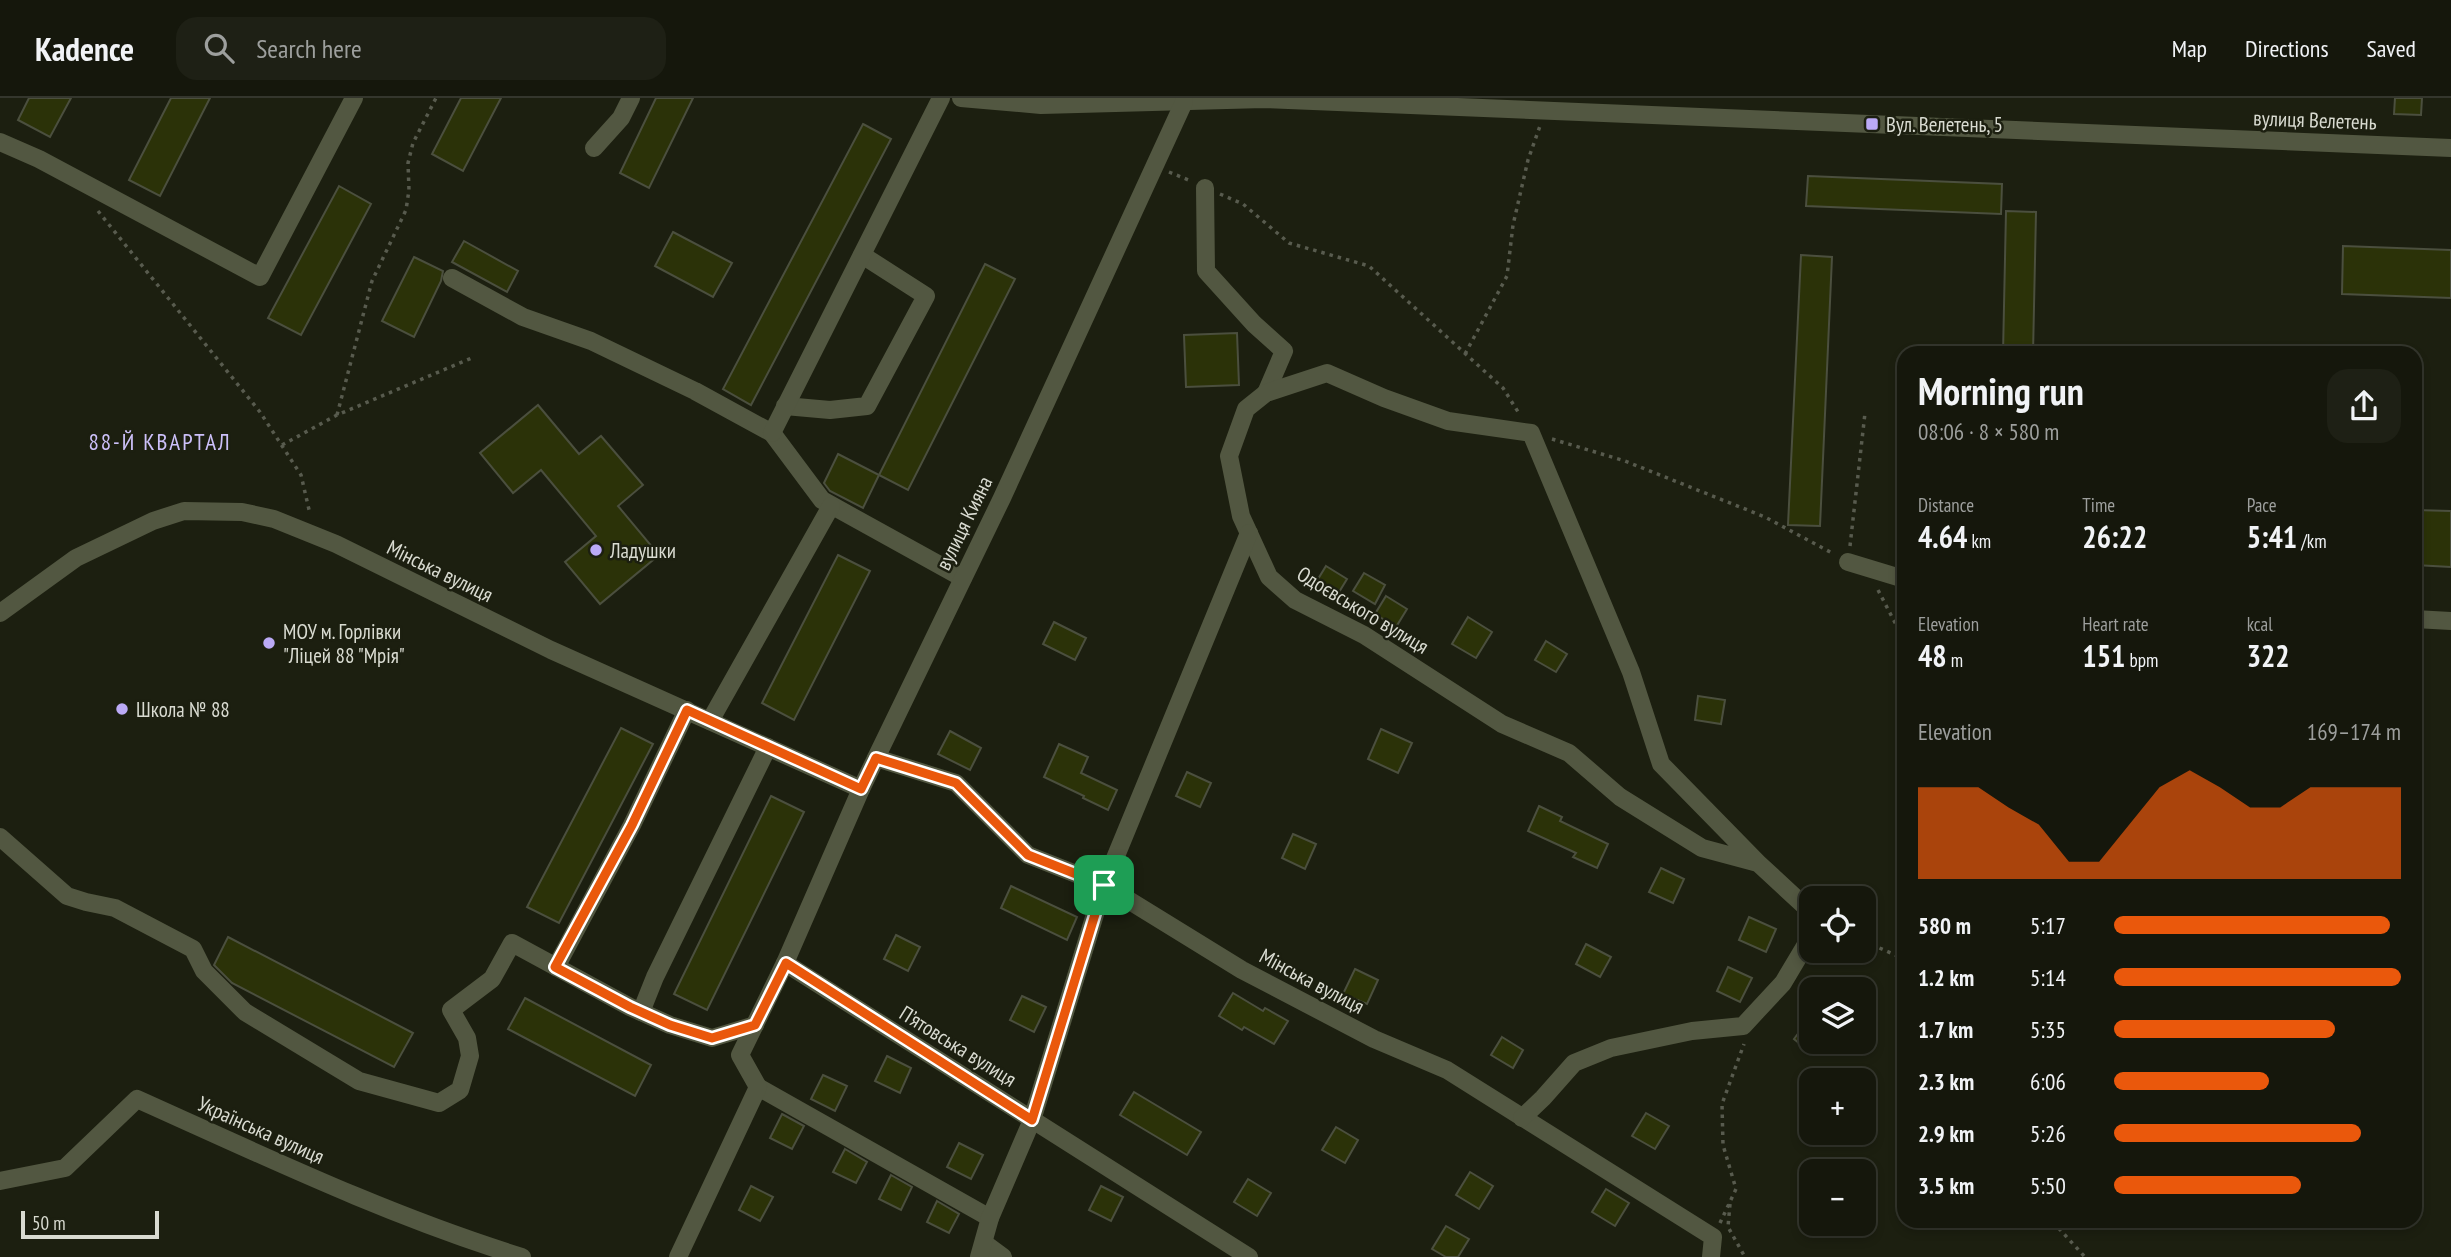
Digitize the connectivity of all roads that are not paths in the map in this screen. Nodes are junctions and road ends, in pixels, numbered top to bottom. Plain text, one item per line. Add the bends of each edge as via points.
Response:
1 (354, 98) edge
2 (631, 98) edge
3 (941, 98) edge
4 (961, 98) edge
5 (982, 99) edge
6 (1184, 102) junction
7 (0, 142) edge
8 (594, 148) dead end
9 (2451, 148) edge
10 (1205, 188) road end
11 (862, 255) junction
12 (452, 278) dead end
13 (1266, 393) junction
14 (785, 406) junction
15 (772, 433) junction
16 (831, 506) junction
17 (1249, 533) junction
18 (1848, 562) road end
19 (1897, 577) edge
20 (963, 578) junction
21 (0, 613) edge
22 (2422, 619) edge
23 (2451, 621) edge
24 (687, 710) junction
25 (710, 721) junction
26 (768, 747) junction
27 (876, 758) junction
28 (861, 789) junction
29 (0, 838) edge
30 (1758, 863) junction
31 (1104, 885) junction
32 (1799, 901) edge
33 (1799, 956) edge
34 (786, 963) junction
35 (555, 967) junction
36 (641, 1012) junction
37 (755, 1025) junction
38 (758, 1087) junction
39 (1522, 1118) junction
40 (1032, 1120) junction
41 (0, 1181) edge
42 (990, 1218) junction
43 (982, 1250) edge
44 (522, 1257) edge
45 (678, 1257) edge
46 (1003, 1257) edge
47 (1249, 1257) edge
48 (1711, 1257) edge

1 - 7 street via 260,277
2 - 8 street via 621,118
3 - 11 street
4 - 5 street, вулиця Велетень
5 - 6 street, вулиця Велетень via 1041,105
6 - 9 street, вулиця Велетень via 1264,99
6 - 20 street, вулиця Кияна
10 - 13 street via 1206,271 1284,351
11 - 14 street
11 - 14 street via 926,296 867,406 830,410
12 - 15 street via 523,317 592,341
13 - 17 street, Одоєвського вулиця via 1246,409 1229,456
13 - 30 street, Одоєвського вулиця via 1327,373 1448,421 1531,433 1631,672 1661,764
14 - 15 street
15 - 16 street via 813,491
16 - 20 street
16 - 25 street
17 - 30 street, Одоєвського вулиця via 1269,577 1295,600 1364,635 1502,724 1569,753 1620,797 1702,848
17 - 31 street
18 - 19 street
20 - 27 street, вулиця Кияна
21 - 24 street, Мінська вулиця via 76,558 153,522 184,511 242,512 314,535
22 - 23 street
24 - 25 street, Мінська вулиця
24 - 35 street via 632,825
25 - 26 street, Мінська вулиця
26 - 28 street, Мінська вулиця
26 - 36 street
27 - 28 street, вулиця Кияна
27 - 31 street, Мінська вулиця via 956,783 1028,855
28 - 34 street, вулиця Кияна
29 - 35 street via 67,895 116,908 193,949 204,971 245,1012 359,1081 439,1104 460,1090 470,1056 467,1038 451,1010 492,979 512,943
30 - 32 street, Одоєвського вулиця
31 - 39 street, Мінська вулиця via 1242,970 1374,1040 1447,1070
31 - 40 street
33 - 39 street via 1783,983 1743,1026 1611,1048 1574,1063
34 - 37 street
34 - 40 street, П’ятовська вулиця
35 - 36 street
36 - 37 street via 712,1038
37 - 38 street via 740,1055
38 - 42 street
38 - 45 street
39 - 48 street, Мінська вулиця via 1713,1237
40 - 42 street
40 - 47 street, П’ятовська вулиця
41 - 44 street, Українська вулиця via 65,1168 136,1100 348,1195
42 - 43 street
43 - 46 street

